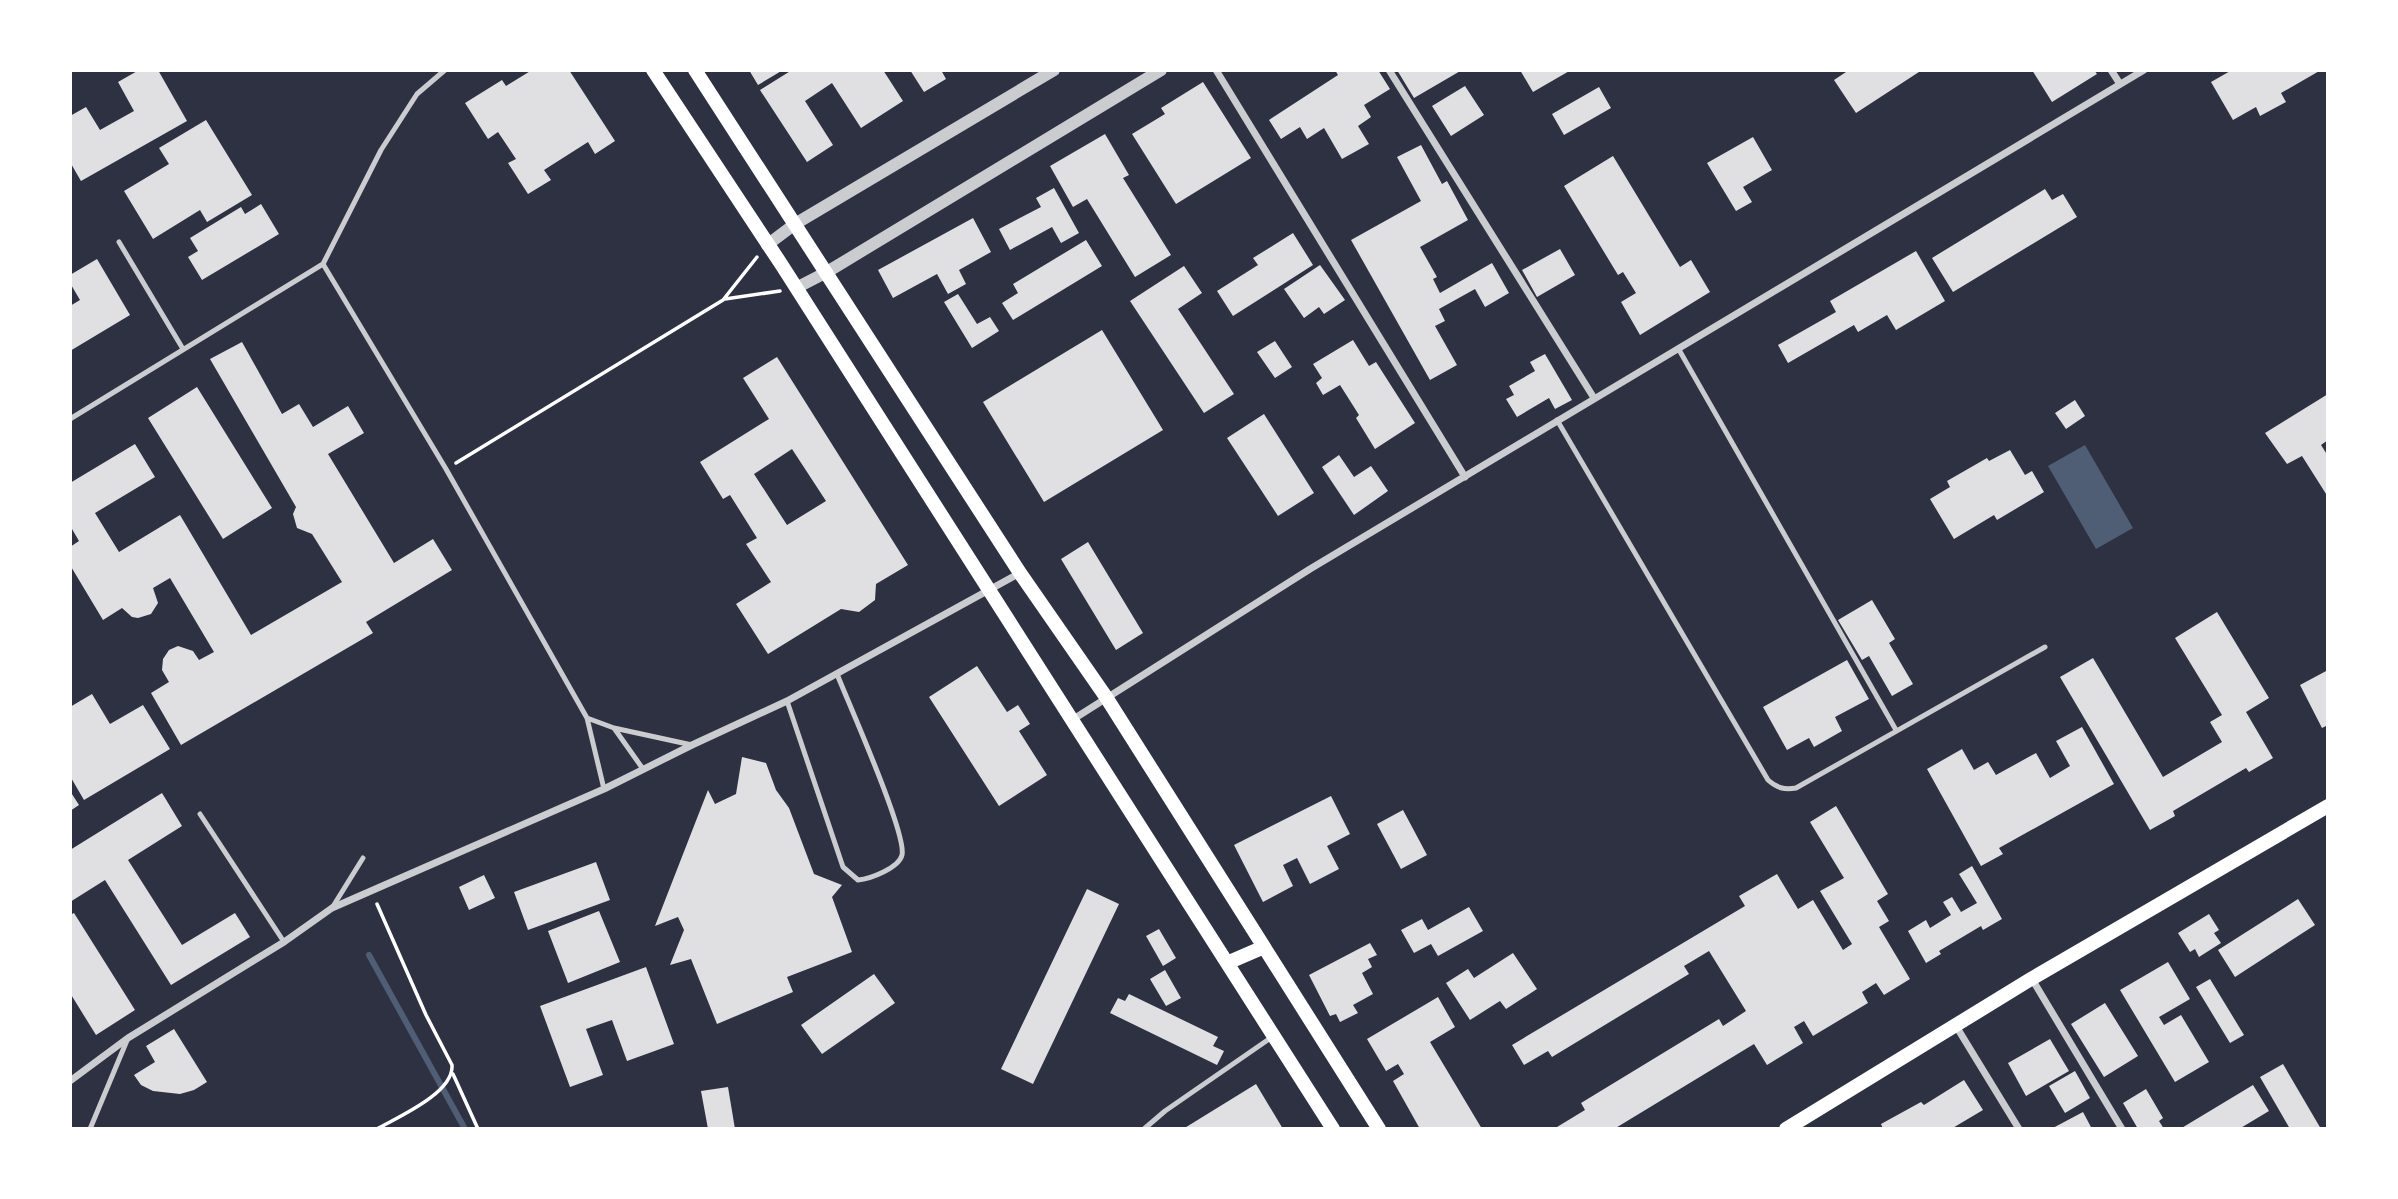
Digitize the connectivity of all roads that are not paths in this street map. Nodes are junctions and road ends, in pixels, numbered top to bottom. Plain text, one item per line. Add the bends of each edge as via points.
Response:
1 (445, 70) edge
2 (653, 70) edge
3 (695, 70) edge
4 (1054, 70) edge
5 (1161, 70) edge
6 (1216, 70) edge
7 (1389, 70) edge
8 (2111, 70) edge
9 (2144, 70) edge
10 (2120, 84) junction
11 (795, 224) junction
12 (119, 242) dead end
13 (767, 245) junction
14 (323, 264) junction
15 (827, 272) junction
16 (796, 288) junction
17 (1678, 348) junction
18 (183, 349) junction
19 (1594, 398) junction
20 (70, 419) edge
21 (1557, 420) junction
22 (1465, 477) junction
23 (1020, 573) junction
24 (987, 589) junction
25 (2045, 648) dead end
26 (837, 674) junction
27 (1106, 697) junction
28 (787, 701) junction
29 (587, 718) junction
30 (1072, 720) junction
31 (614, 728) junction
32 (1896, 730) junction
33 (692, 744) junction
34 (643, 769) junction
35 (604, 789) junction
36 (2328, 806) edge
37 (200, 814) dead end
38 (363, 858) dead end
39 (332, 908) junction
40 (284, 942) junction
41 (1264, 947) junction
42 (1227, 963) junction
43 (2031, 979) junction
44 (1956, 1026) junction
45 (1274, 1035) junction
46 (128, 1038) junction
47 (70, 1081) edge
48 (90, 1129) edge
49 (1144, 1129) edge
50 (1333, 1129) edge
51 (1379, 1129) edge
52 (1786, 1129) edge
53 (2019, 1129) edge
54 (2122, 1129) edge

1 - 14 lane via 417,94 381,149
2 - 13 main road
3 - 11 main road
4 - 11 street
5 - 15 street
6 - 22 street
7 - 19 street
8 - 10 street
9 - 10 street
10 - 17 street
11 - 13 street
11 - 15 main road
12 - 18 lane
13 - 16 main road
14 - 18 lane
14 - 29 lane
15 - 16 street
15 - 23 main road
16 - 24 main road
17 - 19 street
17 - 32 lane
18 - 20 lane
19 - 21 street
21 - 22 street
21 - 32 lane via 1768,780 1786,790 1796,788
22 - 27 street
23 - 24 street
23 - 27 main road
24 - 26 street
24 - 30 main road
25 - 32 lane
26 - 28 street
26 - 28 lane via 902,846 900,862 870,879 858,880 843,867
27 - 30 street
27 - 41 main road
28 - 33 street
29 - 31 lane
29 - 35 lane
30 - 42 main road
31 - 33 lane
31 - 34 lane
33 - 34 street
34 - 35 street
35 - 39 street
36 - 43 main road
37 - 40 lane
38 - 39 lane
39 - 40 street
40 - 46 street
41 - 42 main road
41 - 51 main road
42 - 45 main road
43 - 44 main road
43 - 54 street
44 - 52 main road
44 - 53 street
45 - 49 lane
45 - 50 main road
46 - 47 street
46 - 48 lane

